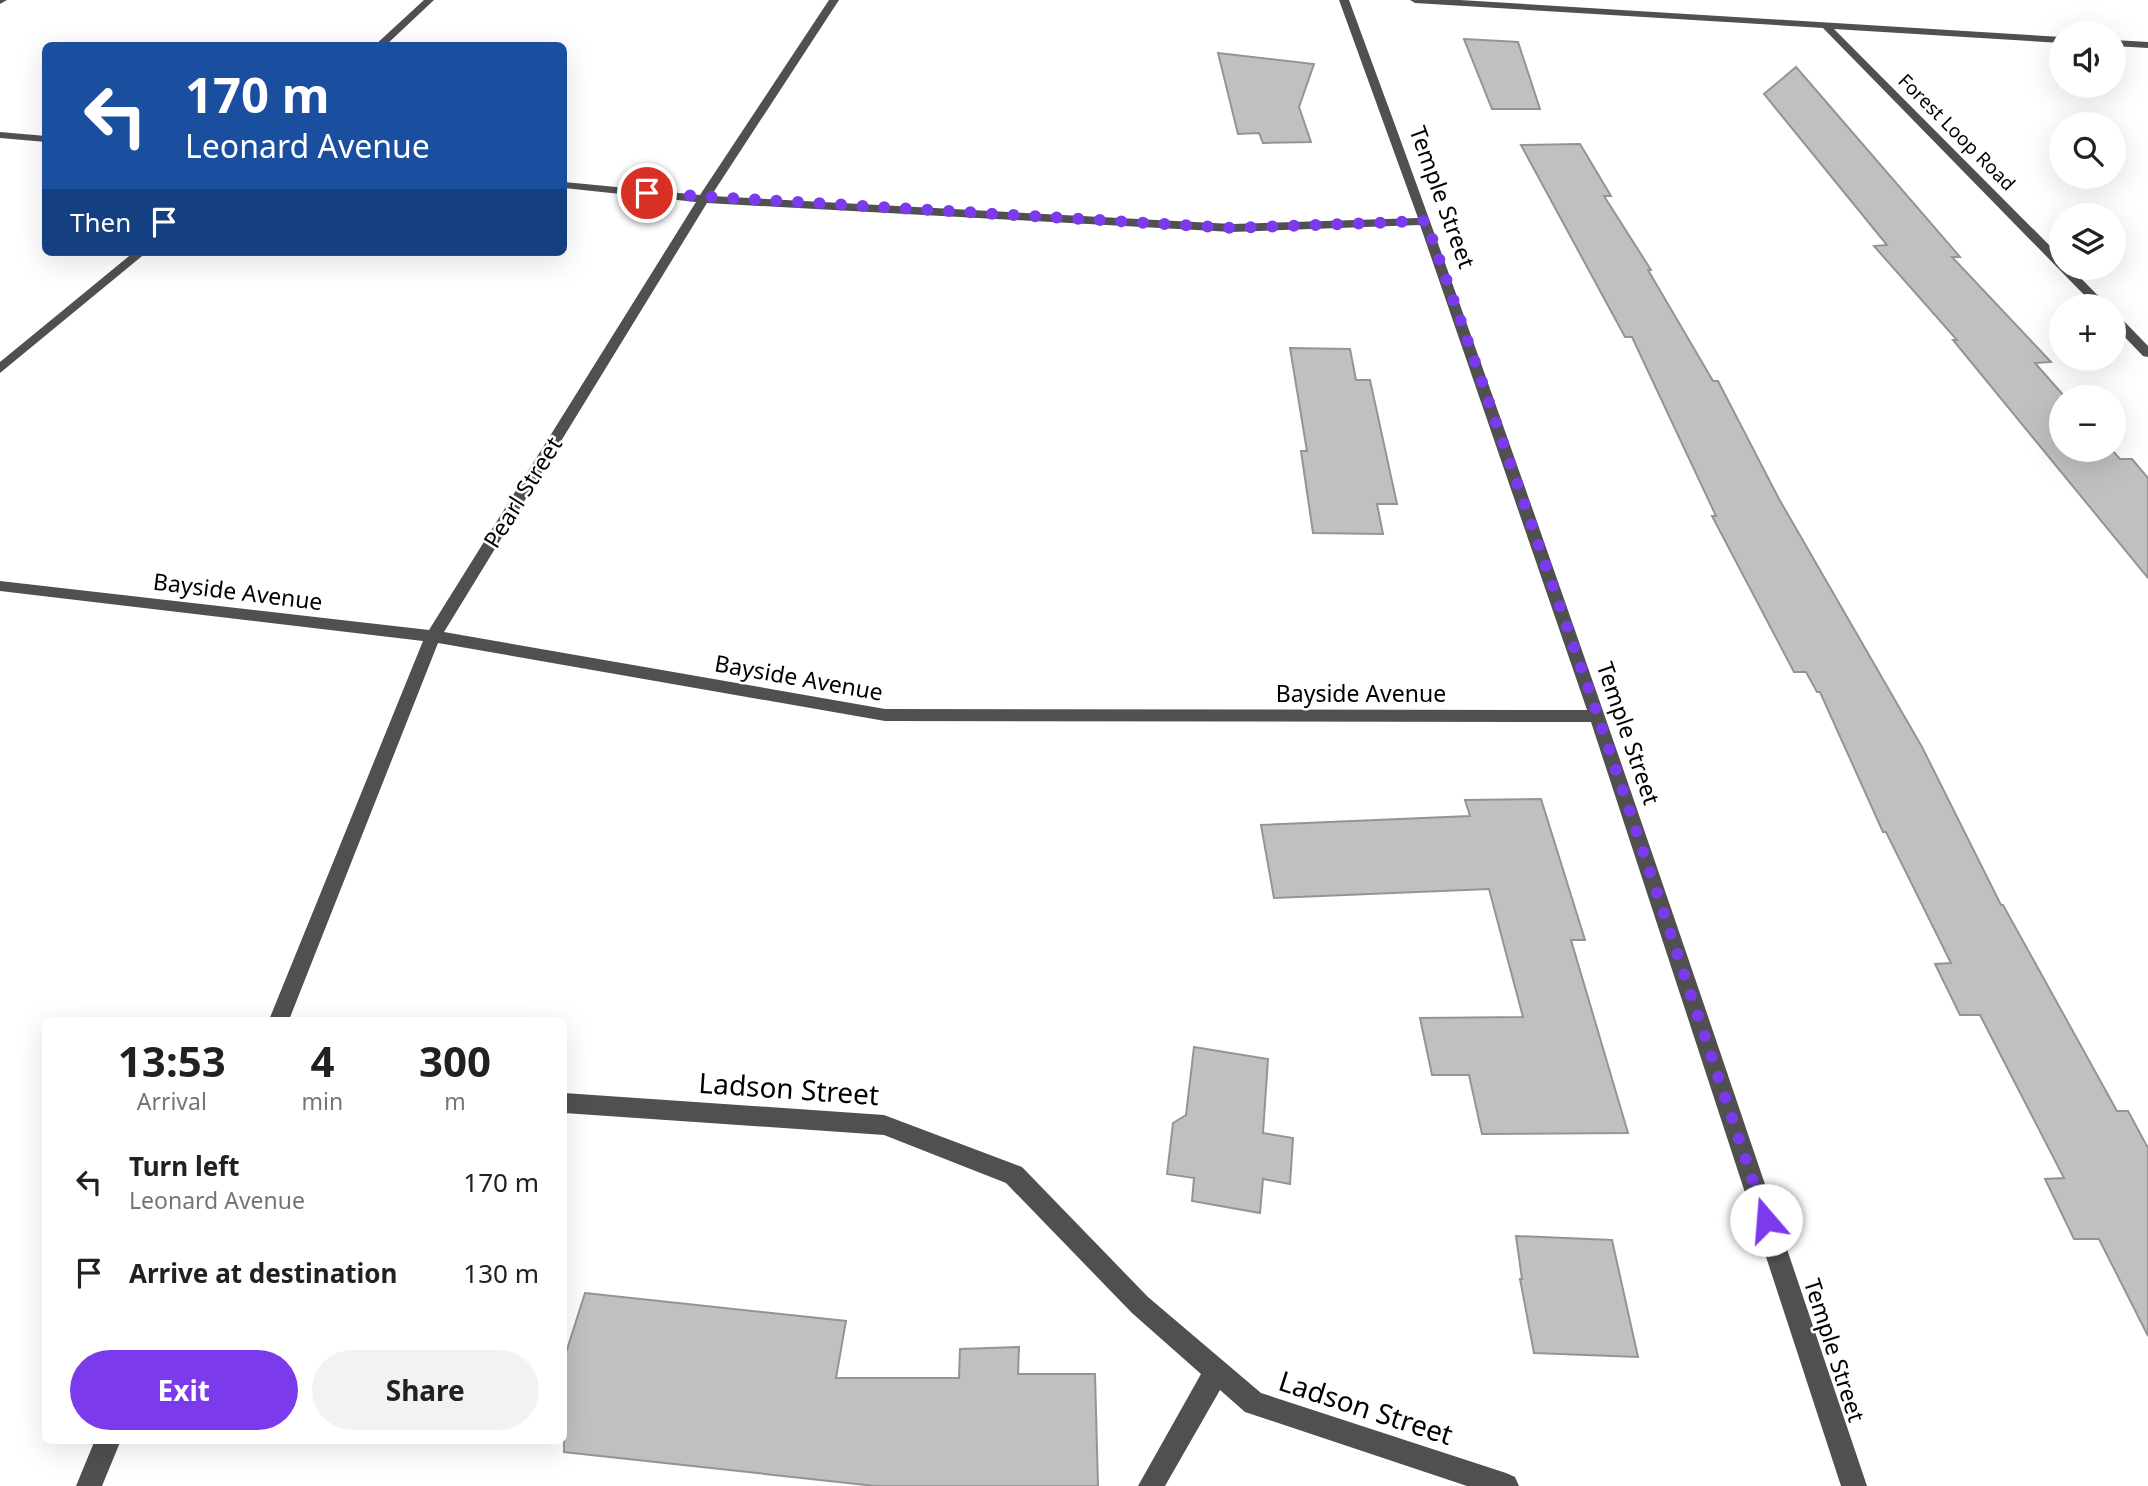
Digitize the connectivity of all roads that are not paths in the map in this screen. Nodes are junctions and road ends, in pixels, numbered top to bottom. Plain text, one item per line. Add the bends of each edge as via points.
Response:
1 (429, 0) edge
2 (834, 0) edge
3 (1344, 0) edge
4 (1415, 0) edge
5 (1825, 25) junction
6 (2049, 39) edge
7 (383, 42) edge
8 (2126, 44) edge
9 (2148, 46) edge
10 (0, 135) edge
11 (42, 139) edge
12 (567, 186) edge
13 (703, 199) junction
14 (1426, 221) junction
15 (2049, 253) edge
16 (136, 256) edge
17 (2076, 280) edge
18 (2090, 294) edge
19 (2126, 331) edge
20 (2148, 353) edge
21 (0, 369) edge
22 (0, 586) edge
23 (433, 636) junction
24 (1598, 716) junction
25 (280, 1017) edge
26 (567, 1103) edge
27 (1216, 1371) junction
28 (106, 1444) edge
29 (89, 1486) edge
30 (1151, 1486) edge
31 (1506, 1486) edge
32 (1854, 1486) edge

1 - 7 street
2 - 13 street, Pearl Street
3 - 14 street, Temple Street
4 - 5 street
5 - 6 street
5 - 15 street, Forest Loop Road
8 - 9 street
10 - 11 street
12 - 13 street
13 - 14 street via 1232,228
13 - 23 street, Pearl Street
14 - 24 street, Temple Street
16 - 21 street
17 - 18 street, Forest Loop Road
19 - 20 street
22 - 23 street, Bayside Avenue
23 - 24 street, Bayside Avenue via 885,715
23 - 25 street, Pearl Street
24 - 32 street, Temple Street
26 - 27 street, Ladson Street via 884,1125 1014,1175 1140,1305
27 - 30 street
27 - 31 street, Ladson Street via 1254,1403
28 - 29 street

